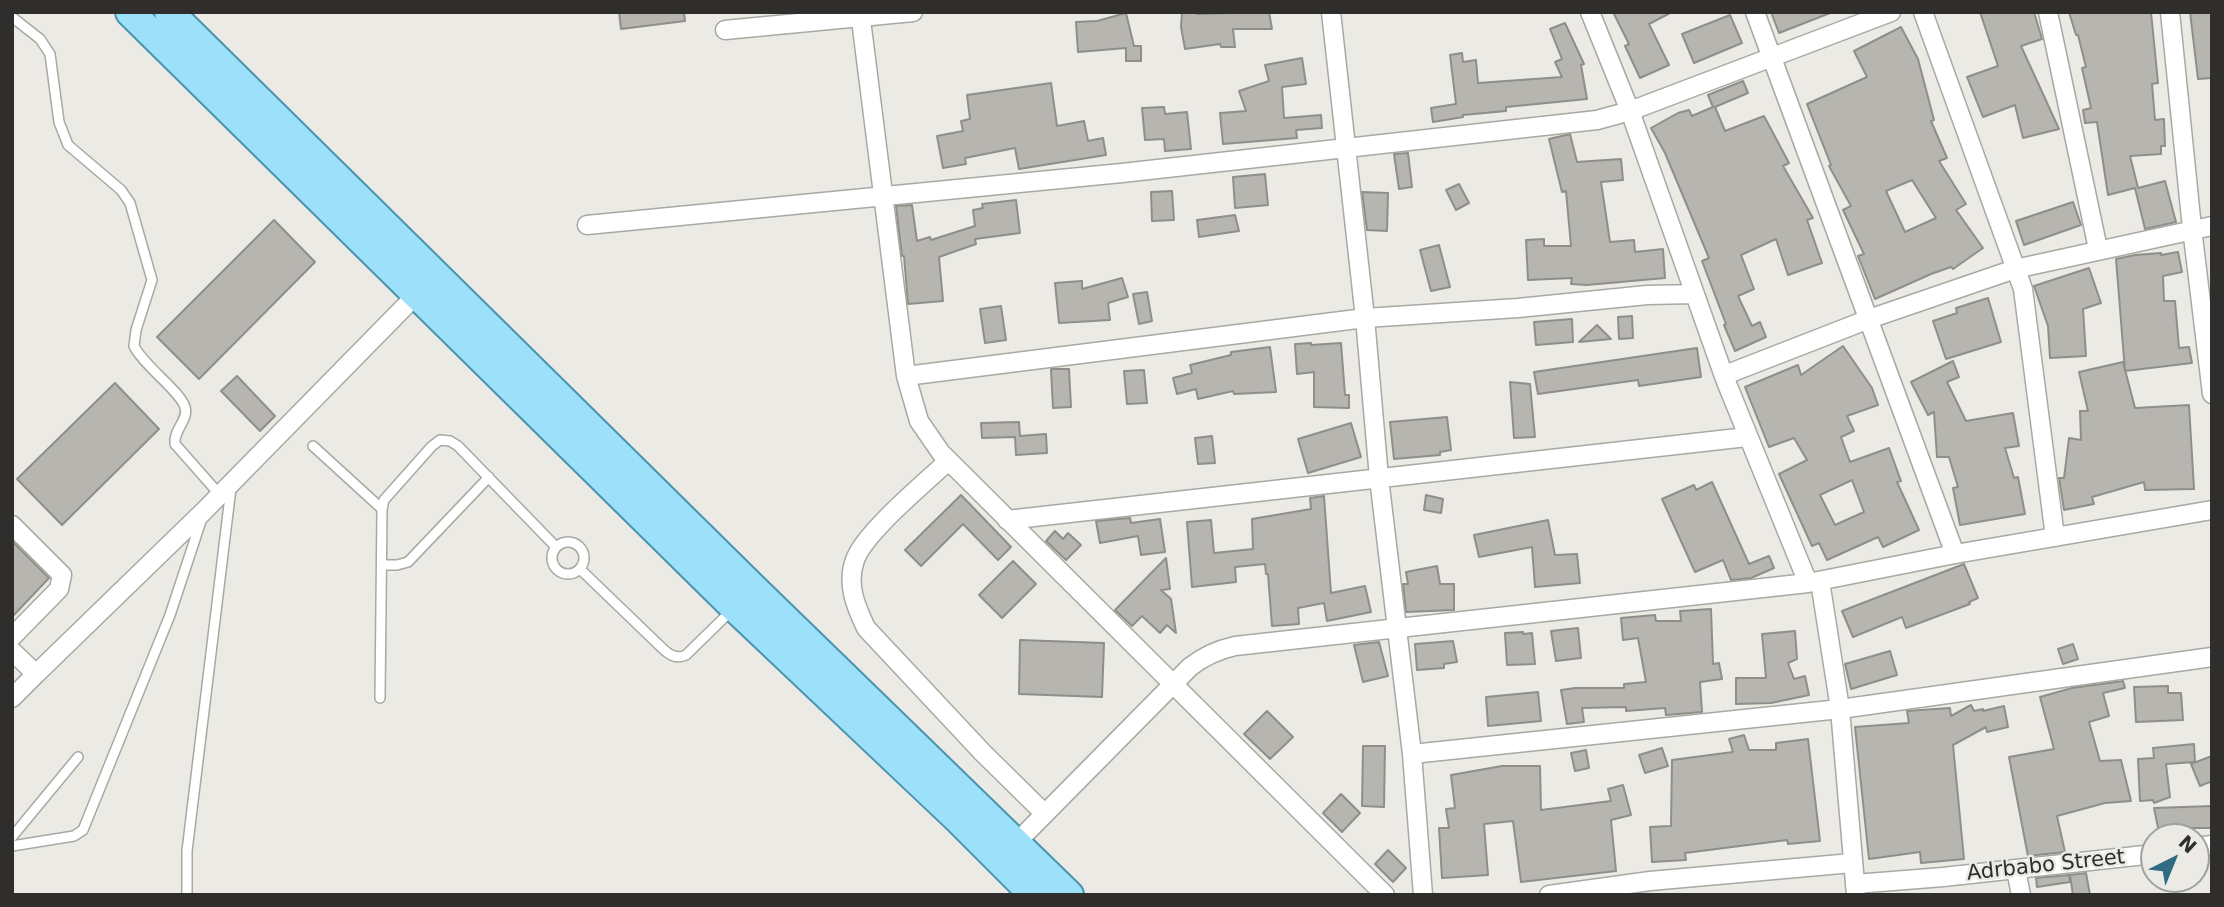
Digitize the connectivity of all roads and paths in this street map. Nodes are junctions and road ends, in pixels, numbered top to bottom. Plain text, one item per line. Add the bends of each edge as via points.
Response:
1 (131, 12) edge
2 (913, 12) edge
3 (1331, 12) edge
4 (1590, 12) edge
5 (1755, 12) edge
6 (1891, 12) edge
7 (1923, 12) edge
8 (2048, 12) edge
9 (2171, 12) edge
10 (172, 14) edge
11 (860, 15) edge
12 (12, 18) edge
13 (725, 30) dead end
14 (1770, 57) junction
15 (1630, 111) junction
16 (1346, 148) junction
17 (884, 196) junction
18 (587, 225) dead end
19 (2212, 226) edge
20 (2192, 229) junction
21 (2098, 249) junction
22 (2015, 268) junction
23 (425, 285) junction
24 (1695, 294) junction
25 (1365, 318) junction
26 (1870, 319) junction
27 (2210, 366) edge
28 (1725, 375) junction
29 (906, 376) junction
30 (2212, 394) edge
31 (1747, 438) junction
32 (313, 446) dead end
33 (948, 461) junction
34 (489, 477) junction
35 (1379, 478) junction
36 (226, 489) junction
37 (382, 509) junction
38 (2212, 510) edge
39 (203, 513) junction
40 (1007, 520) junction
41 (12, 525) edge
42 (2055, 537) junction
43 (556, 547) junction
44 (1955, 554) junction
45 (382, 565) junction
46 (580, 569) junction
47 (1814, 582) junction
48 (734, 607) junction
49 (1397, 629) junction
50 (12, 637) edge
51 (12, 651) edge
52 (2212, 657) edge
53 (36, 674) junction
54 (1172, 685) junction
55 (12, 698) edge
56 (380, 698) dead end
57 (1840, 709) junction
58 (1412, 754) junction
59 (78, 757) dead end
60 (1044, 813) junction
61 (12, 837) edge
62 (1016, 843) junction
63 (12, 845) edge
64 (2140, 856) edge
65 (1852, 863) junction
66 (2016, 870) junction
67 (1855, 889) edge
68 (187, 895) edge
69 (1034, 895) edge
70 (1069, 895) edge
71 (1385, 895) edge
72 (1423, 895) edge
73 (1549, 895) edge
74 (2021, 895) edge

1 - 23 main road
2 - 11 street
3 - 16 street
4 - 15 street
5 - 14 street
6 - 14 street
7 - 22 street
8 - 21 street
9 - 20 street
10 - 23 main road
11 - 13 street
11 - 17 street
12 - 36 lane via 40,39 50,54 59,122 68,145 130,202 152,281 134,346 183,403 185,417 175,444
14 - 15 street
14 - 26 street
15 - 16 street via 1597,120
15 - 24 street
16 - 17 street
16 - 25 street
17 - 18 street
17 - 29 street
19 - 20 street
20 - 21 street
20 - 27 street
21 - 22 street
22 - 26 street
22 - 42 street via 2023,289
23 - 36 street
23 - 48 main road
23 - 62 main road
24 - 25 street
24 - 28 street
25 - 29 street
25 - 35 street
26 - 28 street
26 - 44 street
27 - 30 street
28 - 31 street
29 - 33 street via 919,421
31 - 35 street
31 - 47 street
32 - 37 lane
33 - 40 street
33 - 60 street via 866,540 854,560 854,603 866,628
34 - 37 lane via 458,446 440,440 389,494
34 - 43 lane
34 - 45 lane via 408,562
35 - 40 street
35 - 49 street
36 - 39 street
36 - 68 lane via 187,851
37 - 45 lane
38 - 42 street
39 - 53 street
39 - 63 lane via 170,615 83,830 74,836
40 - 54 street
41 - 50 street via 62,575 59,589
42 - 44 street
43 - 46 lane via 555,568 568,574
43 - 46 lane via 564,542 577,544 584,556
44 - 47 street
45 - 56 lane
46 - 48 lane via 660,647 681,658
47 - 49 street
47 - 57 street
48 - 69 main road
49 - 54 street via 1227,648 1203,657
49 - 58 street
51 - 53 street
52 - 57 street
53 - 55 street
54 - 60 street
54 - 71 street
57 - 58 street
57 - 65 street
58 - 72 street
59 - 61 lane
60 - 62 street
62 - 70 main road
64 - 66 street, Adrbabo Street
65 - 67 street
65 - 73 street
66 - 67 street, Adrbabo Street
66 - 74 street

